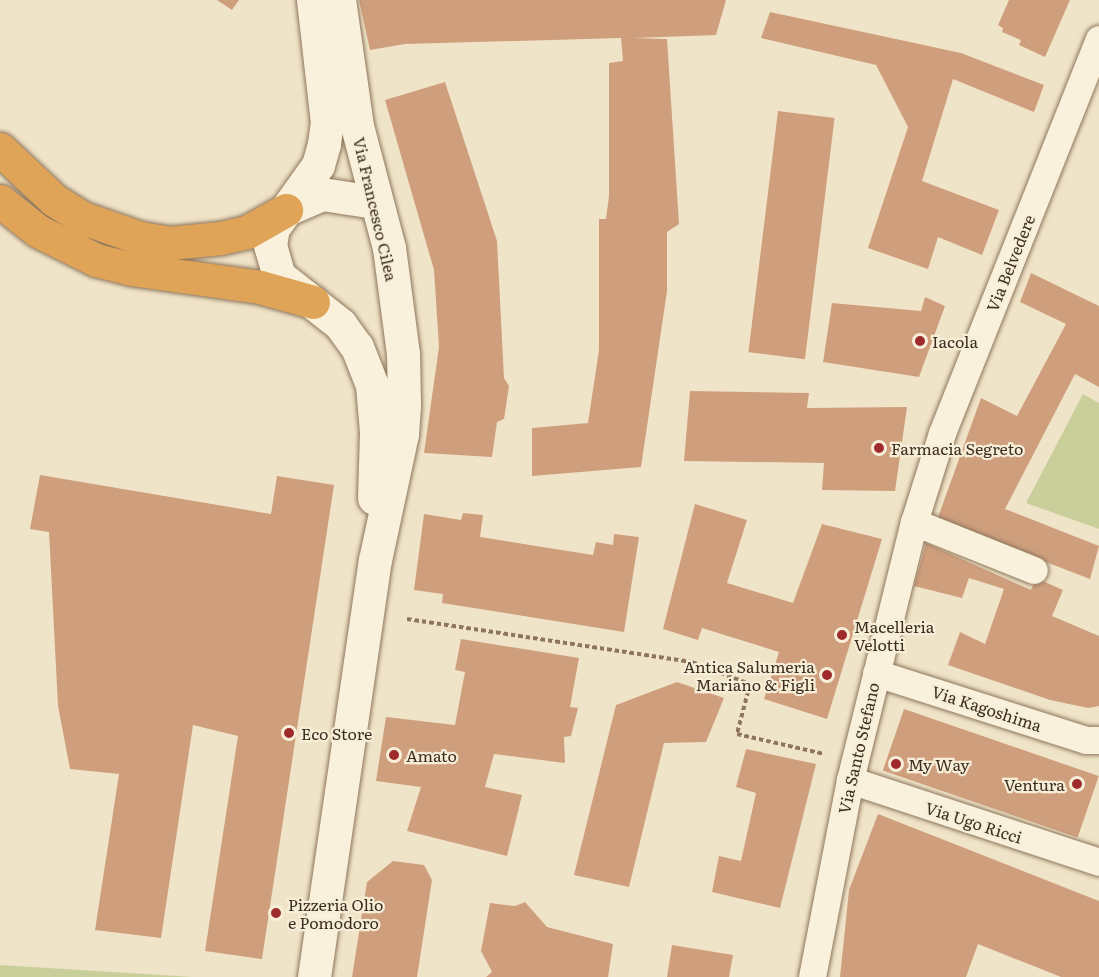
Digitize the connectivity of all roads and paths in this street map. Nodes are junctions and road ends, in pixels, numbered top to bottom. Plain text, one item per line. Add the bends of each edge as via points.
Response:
1 (313, 0) edge
2 (339, 0) edge
3 (1099, 39) edge
4 (0, 149) edge
5 (0, 201) edge
6 (374, 202) junction
7 (285, 210) junction
8 (313, 302) junction
9 (914, 522) junction
10 (375, 560) junction
11 (1034, 570) dead end
12 (407, 619) dead end
13 (876, 673) junction
14 (1099, 740) edge
15 (824, 753) dead end
16 (849, 780) junction
17 (1099, 862) edge
18 (314, 977) edge
19 (812, 977) edge

1 - 7 main road via 327,122 318,165
2 - 6 main road, Via Francesco Cilea via 357,126
3 - 9 street, Via Belvedere via 942,433
4 - 7 highway via 54,200 111,229 170,243 247,232
5 - 8 highway via 39,231 96,260 131,269 260,287
6 - 7 main road via 322,194
6 - 10 main road, Via Francesco Cilea via 390,258 403,354 404,394 402,434
7 - 8 main road, Via Francesco Cilea via 273,228 273,261 289,287
8 - 10 main road, Via Francesco Cilea via 340,324 357,347 372,385
9 - 11 street
9 - 13 street, Via Santo Stefano
10 - 18 main road, Via Francesco Cilea
12 - 15 path via 692,662 750,684 737,734
13 - 14 street, Via Kagoshima via 1086,740
13 - 16 street, Via Santo Stefano
16 - 17 street, Via Ugo Ricci
16 - 19 street, Via Santo Stefano

